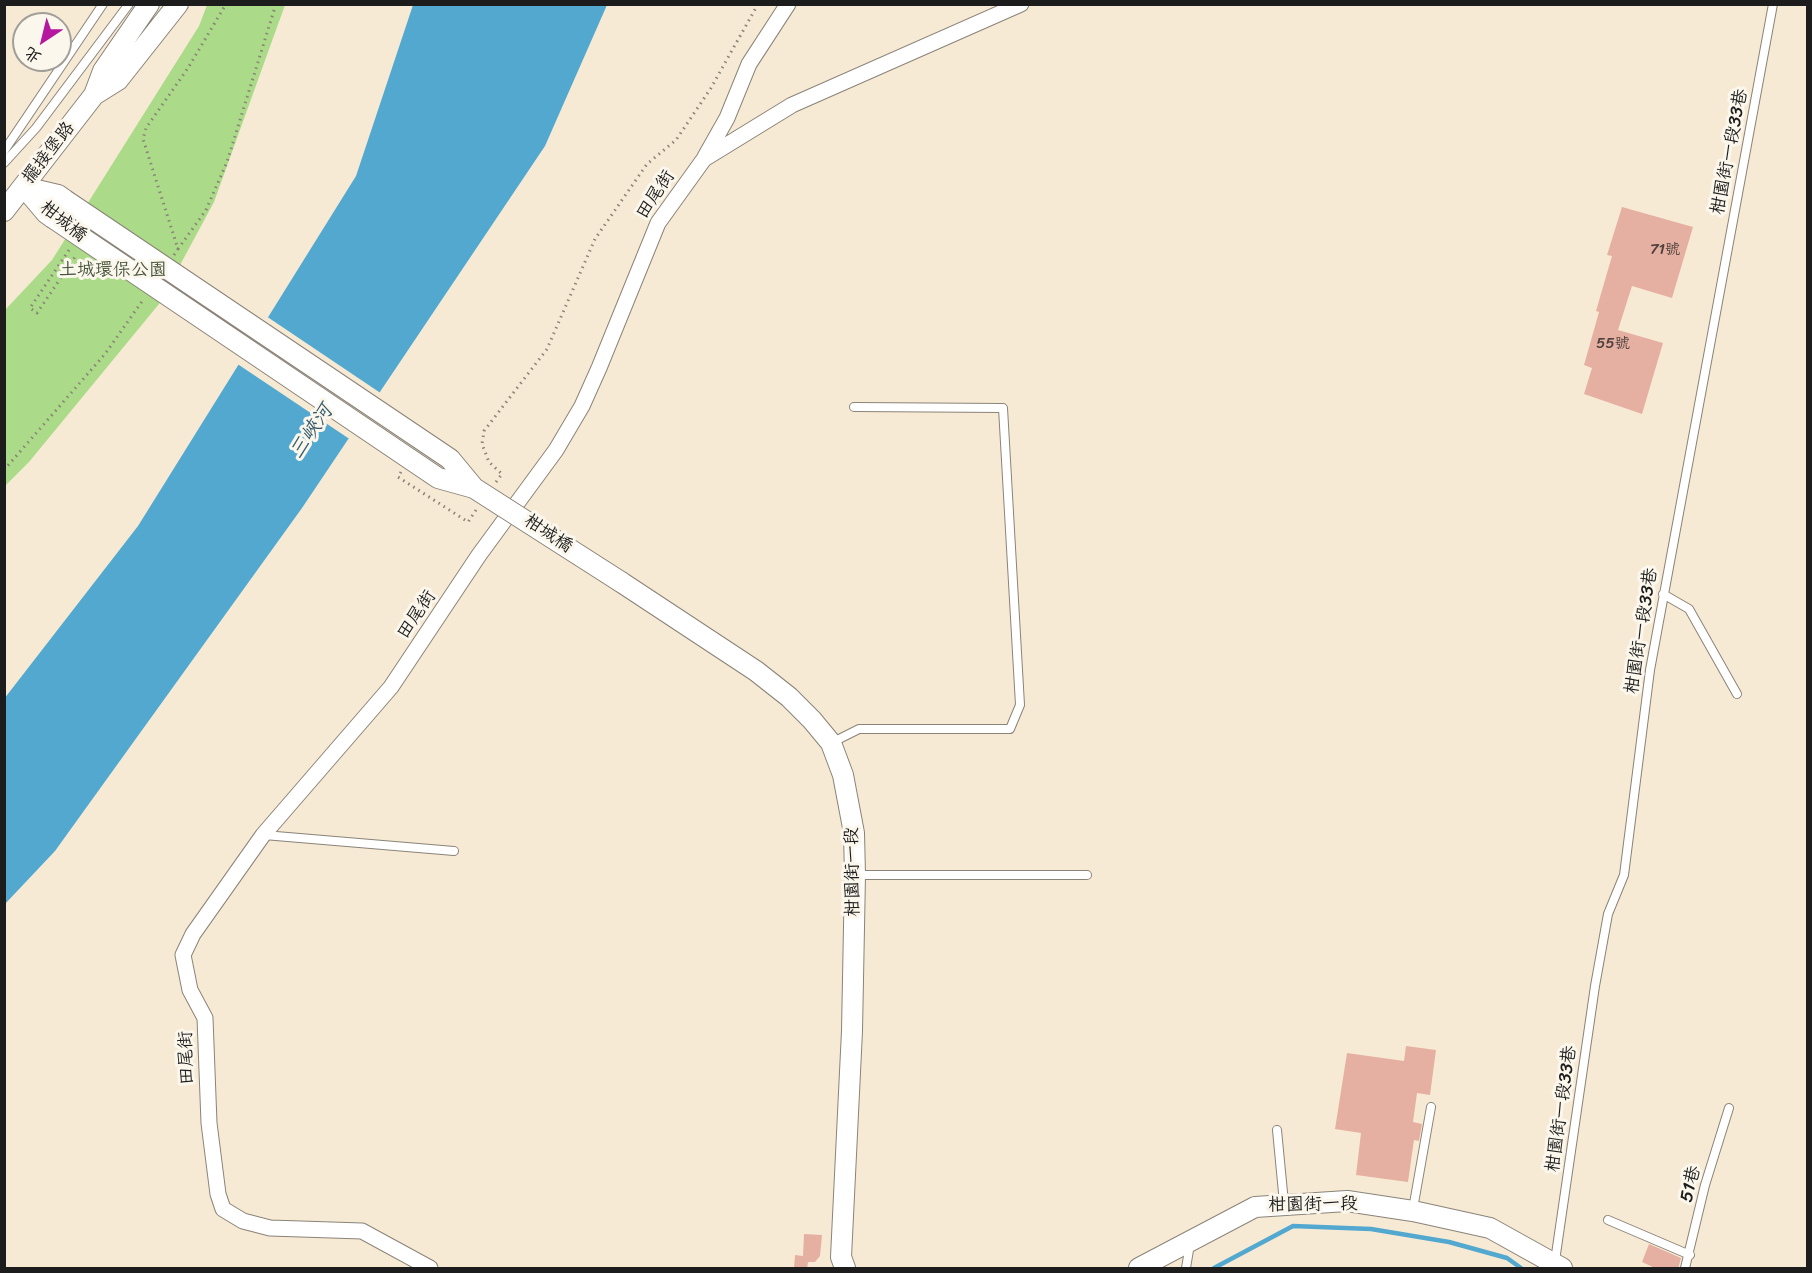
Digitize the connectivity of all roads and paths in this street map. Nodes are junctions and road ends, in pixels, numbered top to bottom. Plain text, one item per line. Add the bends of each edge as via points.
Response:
1 (103, 4) edge
2 (129, 4) edge
3 (149, 4) edge
4 (178, 4) edge
5 (276, 4) edge
6 (758, 4) edge
7 (788, 4) edge
8 (1021, 4) edge
9 (1773, 4) edge
10 (94, 95) junction
11 (4, 151) edge
12 (704, 159) junction
13 (4, 163) edge
14 (24, 187) junction
15 (4, 211) edge
16 (82, 247) dead end
17 (70, 248) dead end
18 (178, 249) dead end
19 (854, 407) dead end
20 (403, 470) dead end
21 (495, 483) dead end
22 (478, 495) junction
23 (621, 582) joint
24 (1663, 594) junction
25 (1737, 694) dead end
26 (831, 743) junction
27 (263, 835) junction
28 (454, 851) dead end
29 (855, 875) junction
30 (1087, 875) dead end
31 (1431, 1107) dead end
32 (1729, 1108) dead end
33 (1277, 1130) dead end
34 (1284, 1203) junction
35 (1413, 1211) junction
36 (1608, 1220) dead end
37 (1191, 1243) junction
38 (1690, 1255) junction
39 (1558, 1266) edge
40 (430, 1269) edge
41 (845, 1269) edge
42 (1139, 1269) edge
43 (1186, 1269) edge
44 (1685, 1269) edge

1 - 11 lane
2 - 13 lane via 57,101
3 - 10 street, 擺接堡路 via 103,71
4 - 10 street, 擺接堡路 via 118,80
5 - 18 path via 227,162 206,210
6 - 21 path via 711,88 676,140 647,164 595,238 547,349 484,431 482,444 489,462 502,474
7 - 12 street via 749,64 727,118
8 - 12 street, 田尾街 via 792,105
9 - 24 lane, 柑園街一段33巷
10 - 14 street, 擺接堡路
12 - 27 street, 田尾街 via 658,223 582,406 555,450 479,555 392,687
14 - 15 street, 擺接堡路
14 - 22 street, 柑城橋, bridge via 53,218 438,478
14 - 22 street, 柑城橋, bridge via 58,195 450,459
16 - 17 path via 37,313 30,308
19 - 26 lane via 1003,408 1020,705 1011,729 859,729
20 - 22 path via 398,477 468,522
22 - 23 street, 柑城橋, bridge
23 - 26 street, 柑園街一段 via 756,671 812,720
24 - 25 lane via 1689,609
24 - 39 lane, 柑園街一段33巷 via 1624,875 1608,914 1595,986
26 - 29 street, 柑園街一段 via 851,810
27 - 28 lane
27 - 40 street, 田尾街 via 193,934 183,955 190,990 205,1018 209,1123 223,1209 243,1221 270,1228 362,1231
29 - 30 lane
29 - 41 street, 柑園街一段 via 841,1257
31 - 35 lane
32 - 38 lane, 51巷 via 1705,1185
33 - 34 lane
34 - 35 street, 柑園街一段 via 1347,1201
34 - 37 street, 柑園街一段 via 1255,1207
35 - 39 street, 柑園街一段 via 1490,1228
36 - 38 lane
37 - 42 street, 柑園街一段
37 - 43 lane
38 - 44 lane, 51巷

